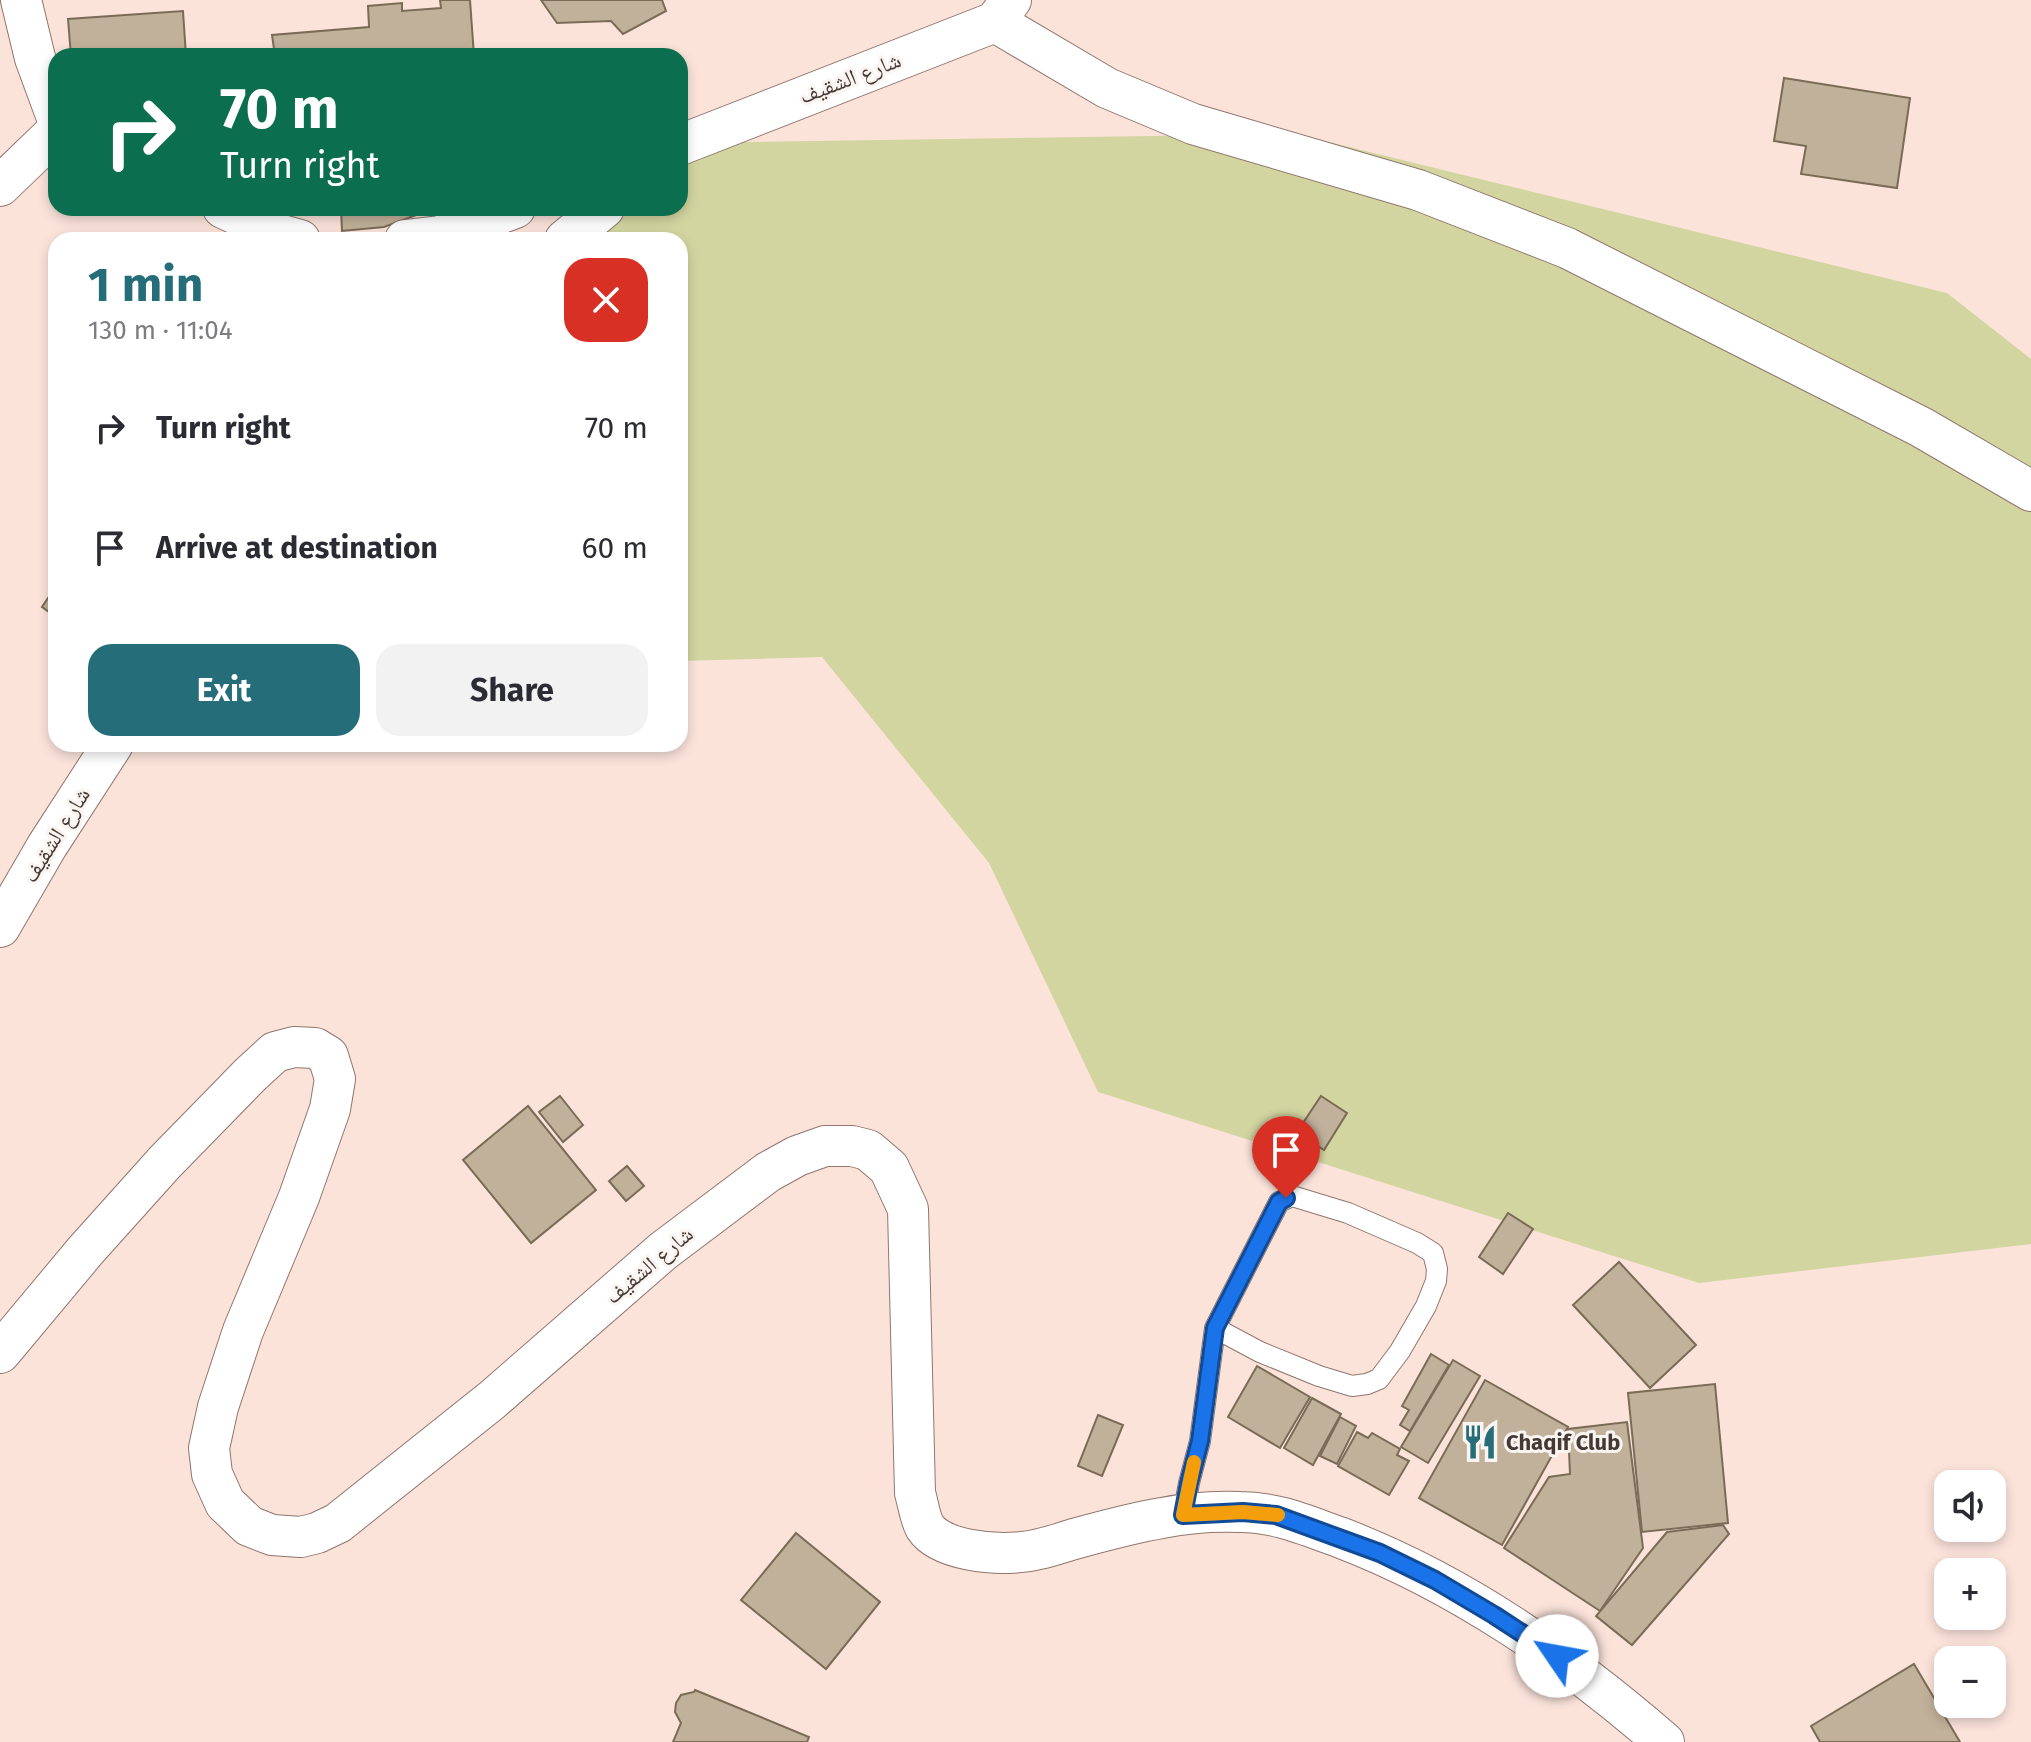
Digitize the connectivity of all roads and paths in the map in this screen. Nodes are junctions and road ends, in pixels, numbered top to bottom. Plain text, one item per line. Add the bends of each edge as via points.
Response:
1 (21, 0) edge
2 (1003, 11) edge
3 (48, 93) edge
4 (48, 140) edge
5 (688, 141) edge
6 (0, 186) edge
7 (240, 216) edge
8 (494, 216) edge
9 (594, 216) edge
10 (275, 232) edge
11 (451, 232) edge
12 (575, 232) edge
13 (2031, 491) edge
14 (108, 752) edge
15 (0, 927) edge
16 (1215, 1328) junction
17 (0, 1353) edge
18 (1183, 1515) junction
19 (1664, 1742) edge

1 - 3 street
2 - 5 street, شارع الشقيف
2 - 13 street via 1107,88 1193,124 1418,190 1567,248 1921,427
4 - 6 street
7 - 10 street
8 - 11 street
9 - 12 street
14 - 15 street, شارع الشقيف
16 - 16 lane via 1279,1202 1286,1198 1348,1213 1433,1253 1436,1281 1426,1306 1379,1379 1367,1384 1352,1386 1319,1376
16 - 18 lane via 1200,1441
17 - 18 street, شارع الشقيف via 165,1162 251,1074 275,1052 315,1048 328,1056 335,1079 330,1109 243,1331 209,1448 212,1474 225,1503 249,1526 272,1535 301,1537 338,1523 492,1400 663,1251 756,1181 825,1146 868,1150 889,1168 908,1209 915,1493 925,1528 946,1545 986,1553 1022,1552
18 - 19 street, شارع الشقيف via 1276,1515 1380,1553 1435,1580 1557,1656

